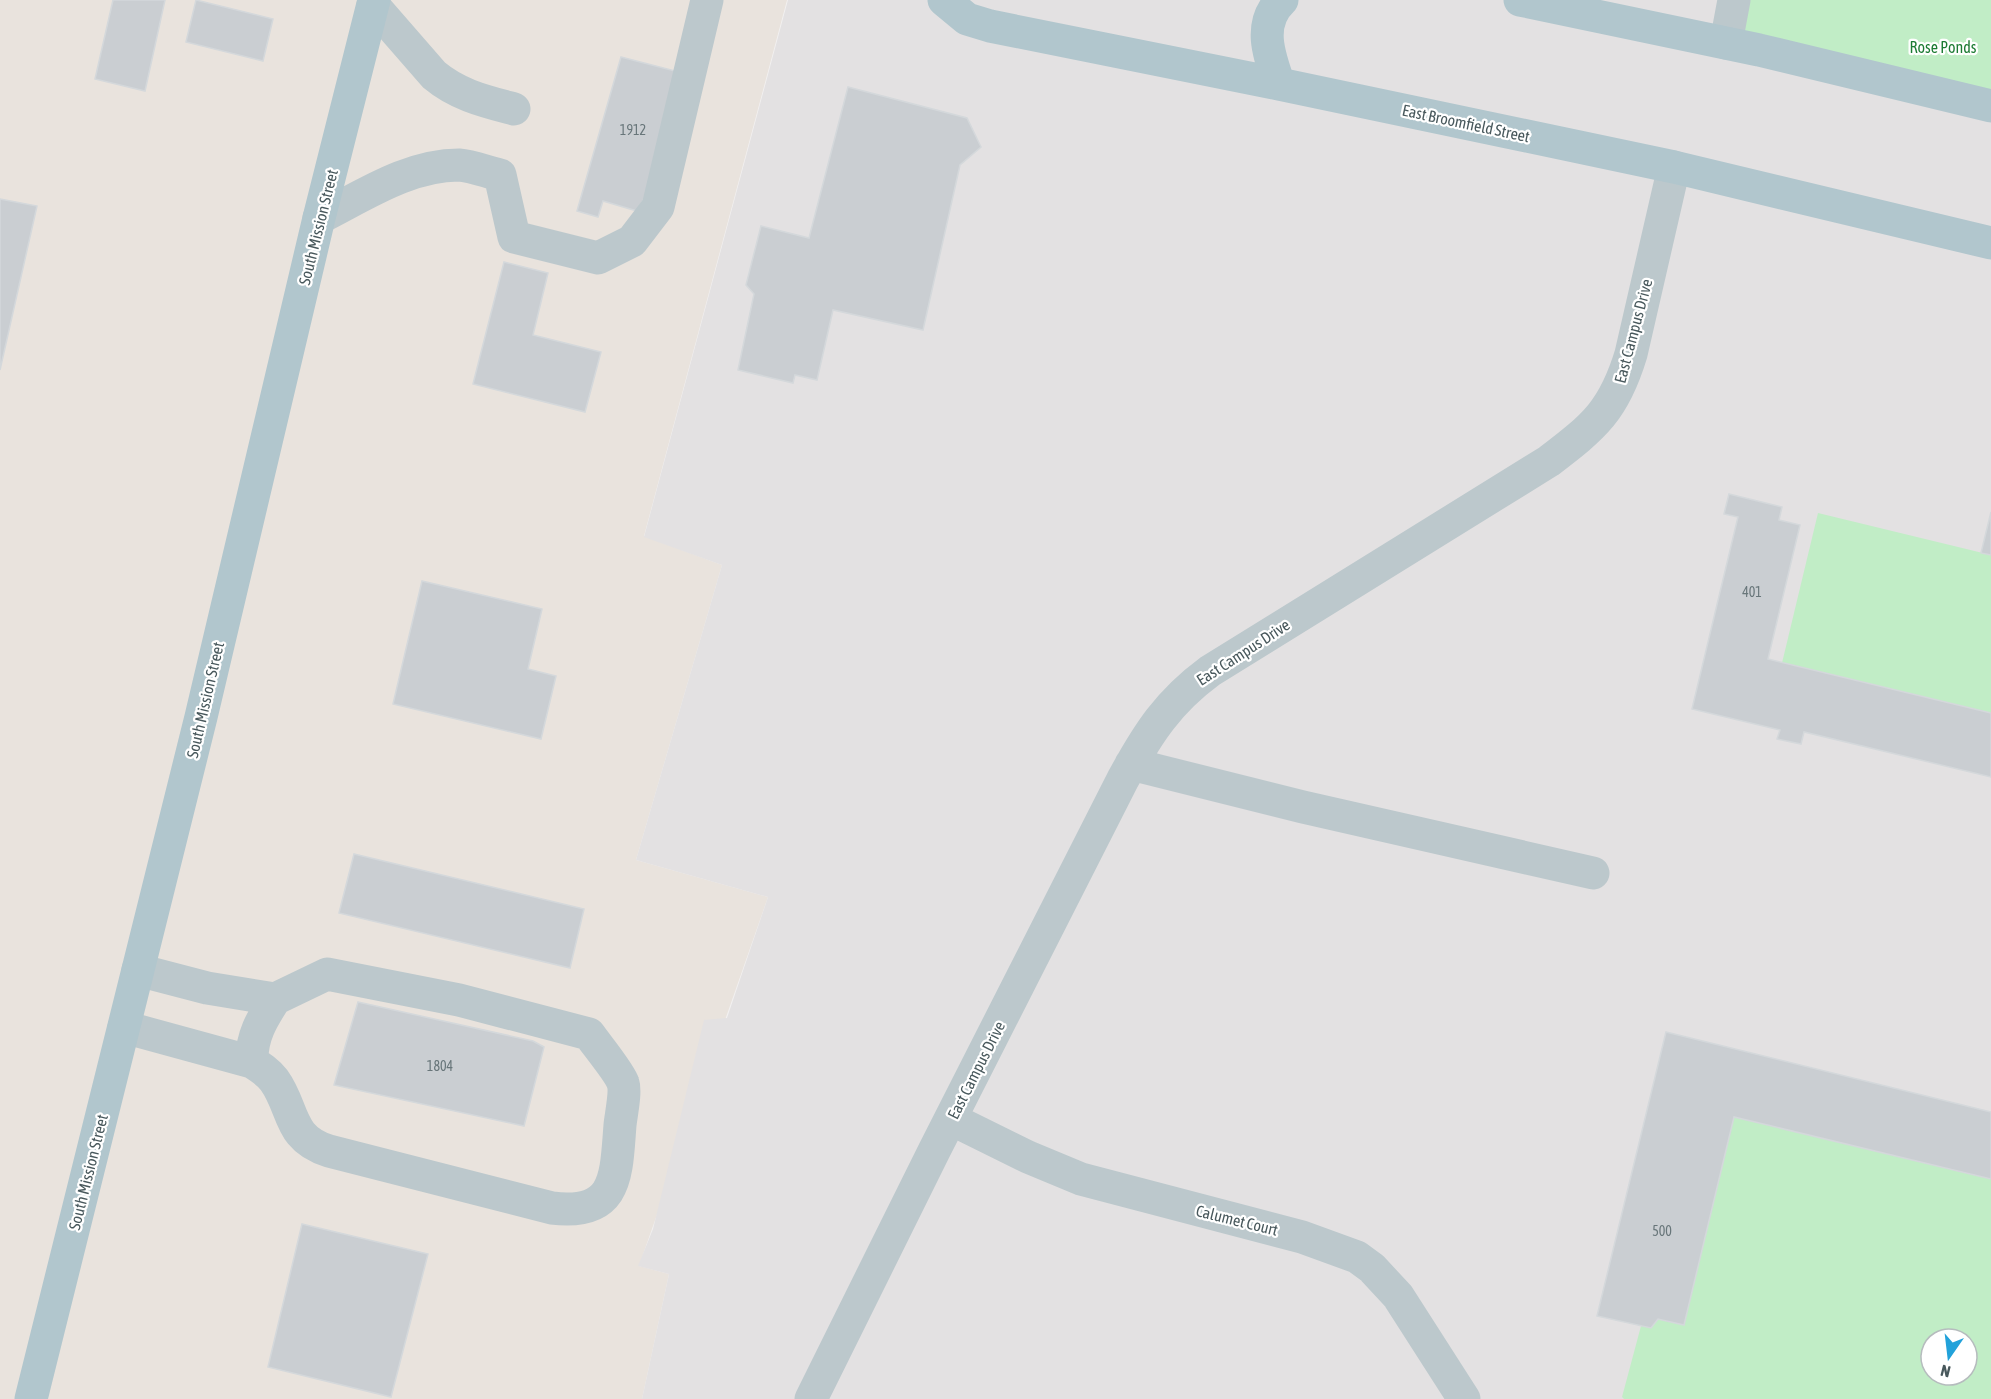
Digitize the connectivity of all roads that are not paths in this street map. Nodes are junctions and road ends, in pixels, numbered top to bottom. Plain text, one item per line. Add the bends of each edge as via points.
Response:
1 (707, 0) edge
2 (944, 0) edge
3 (1282, 0) edge
4 (1520, 0) edge
5 (1734, 0) edge
6 (374, 3) edge
7 (1726, 43) junction
8 (1279, 84) junction
9 (1991, 105) edge
10 (514, 109) dead end
11 (1674, 167) junction
12 (319, 218) junction
13 (1991, 243) edge
14 (1131, 764) junction
15 (1593, 873) dead end
16 (138, 970) junction
17 (275, 999) junction
18 (124, 1027) junction
19 (252, 1062) junction
20 (951, 1119) junction
21 (36, 1398) edge
22 (818, 1398) edge
23 (1464, 1399) edge

1 - 12 street via 658,207 632,241 598,258 514,237 500,175 460,165 407,174
2 - 8 main road, East Broomfield Street via 967,19 990,26
3 - 8 main road via 1273,10 1266,33
4 - 7 main road
5 - 7 street
6 - 10 street via 444,83 475,99
6 - 12 main road, South Mission Street
7 - 9 main road
8 - 11 main road, East Broomfield Street
11 - 13 main road, East Broomfield Street
11 - 14 street, East Campus Drive via 1631,354 1619,388 1602,416 1549,461 1210,671 1190,686 1149,733
12 - 16 main road, South Mission Street
14 - 15 street
14 - 20 street, East Campus Drive
16 - 17 street via 207,988
16 - 18 main road, South Mission Street
17 - 19 street via 256,1032
17 - 19 street via 327,974 459,1000 589,1034 624,1084 617,1171 612,1186 604,1197 583,1208 552,1208 317,1147 299,1134 275,1081
18 - 19 street
18 - 21 main road, South Mission Street
20 - 22 street, East Campus Drive
20 - 23 street, Calumet Court via 1081,1179 1302,1237 1357,1257 1398,1296

